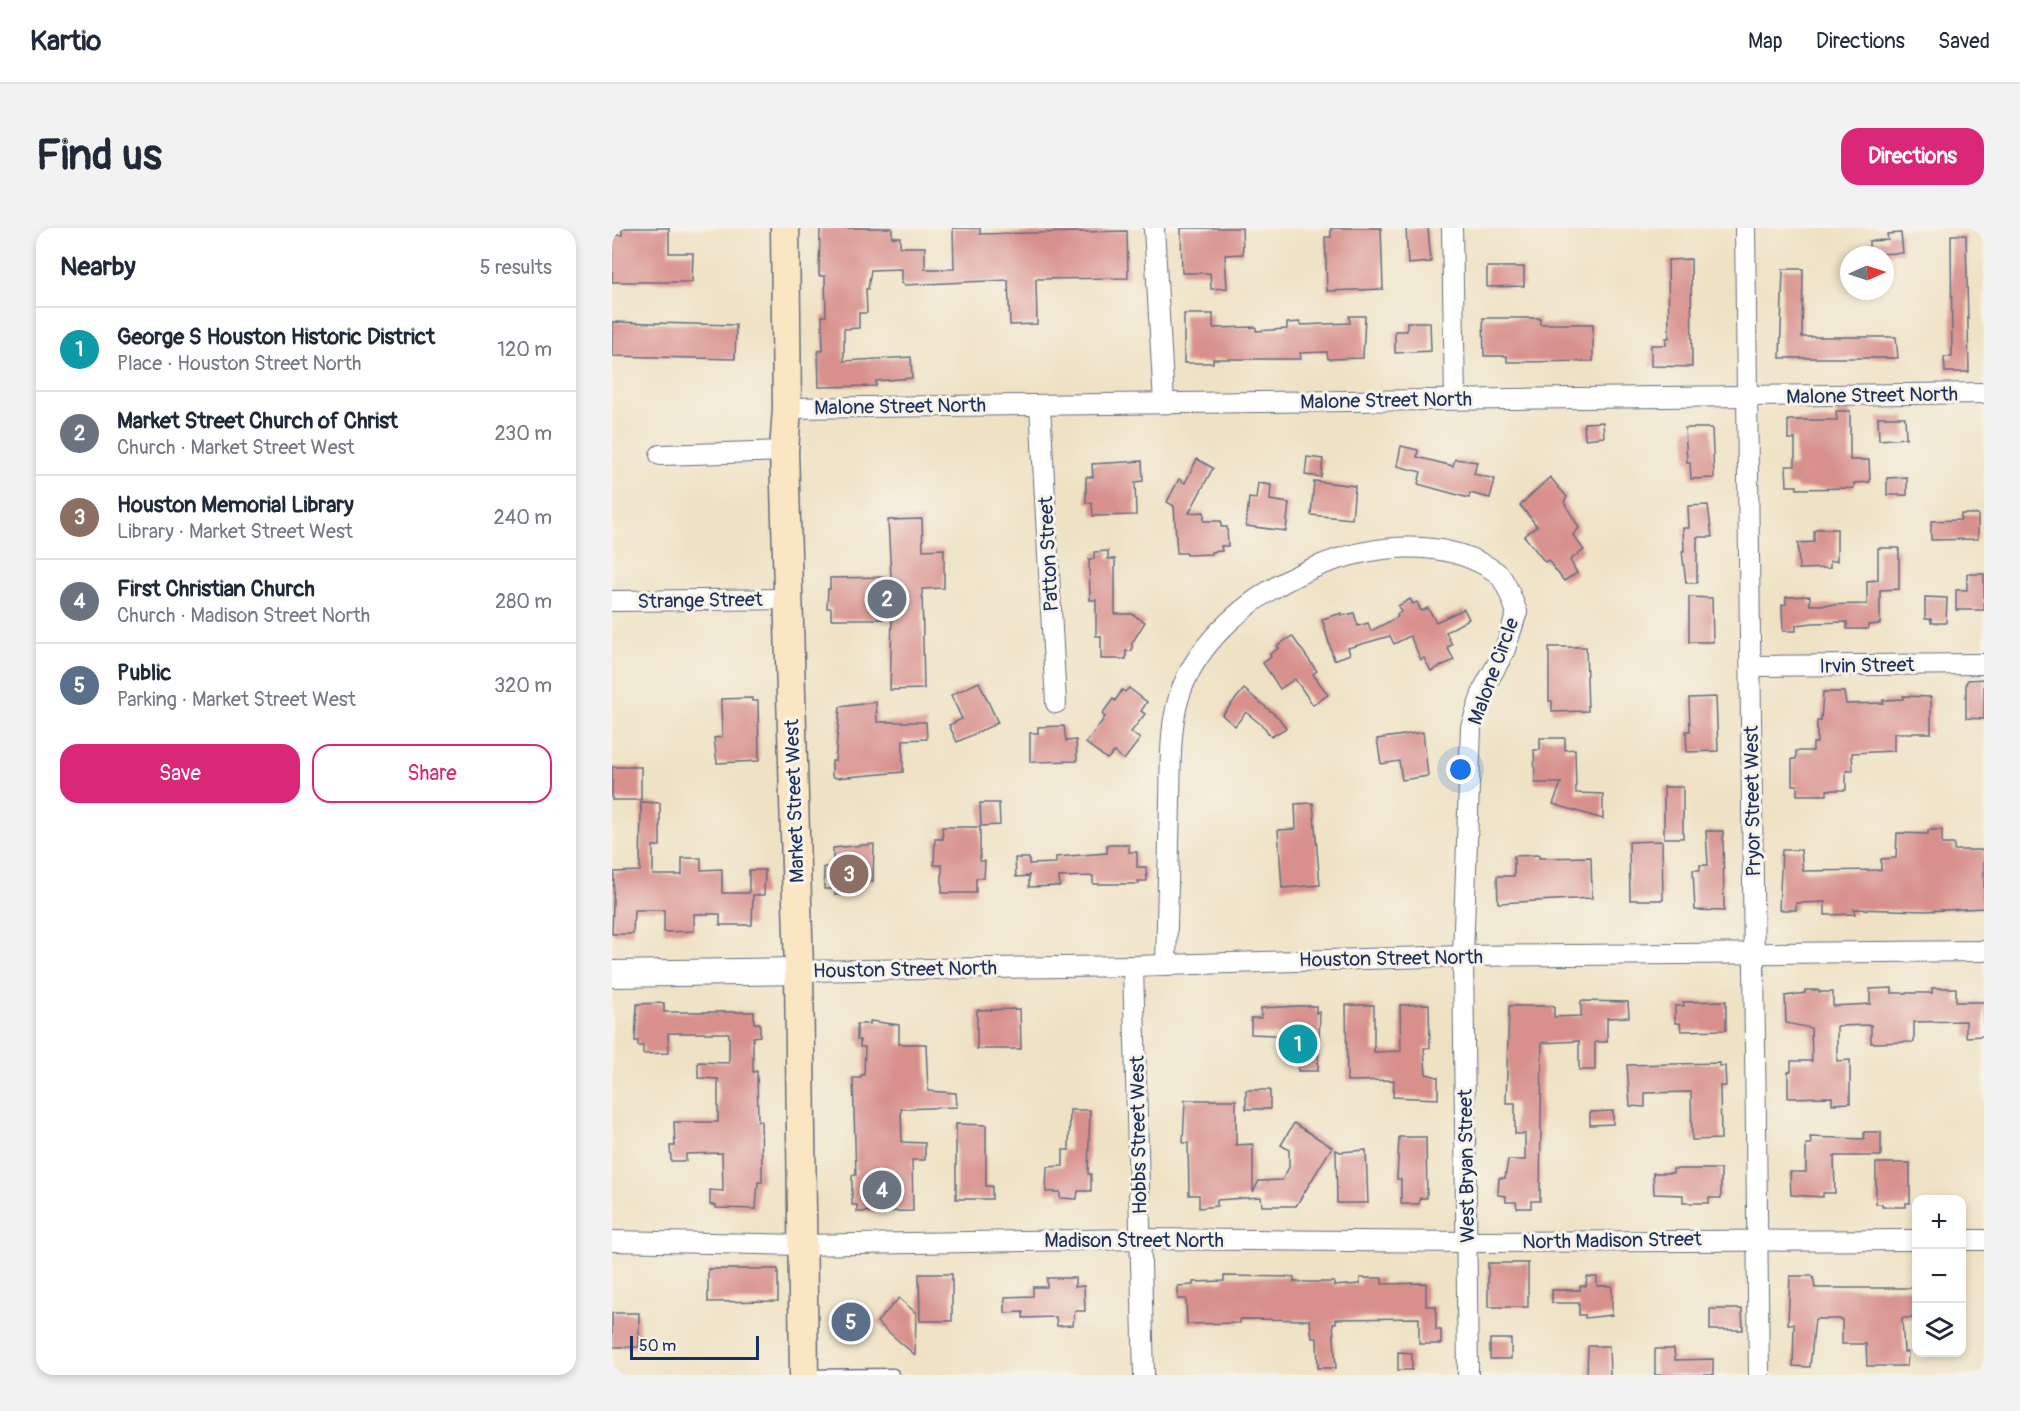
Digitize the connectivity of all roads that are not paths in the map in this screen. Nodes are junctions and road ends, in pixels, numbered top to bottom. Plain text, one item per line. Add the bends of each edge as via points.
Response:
1 (784, 228) edge
2 (1154, 228) edge
3 (1452, 228) edge
4 (1745, 228) edge
5 (1984, 393) edge
6 (1747, 396) junction
7 (1455, 399) junction
8 (1164, 403) junction
9 (1040, 405) junction
10 (787, 408) junction
11 (784, 451) junction
12 (660, 455) dead end
13 (788, 599) junction
14 (612, 601) edge
15 (1984, 664) edge
16 (1751, 666) junction
17 (1056, 703) dead end
18 (1984, 951) edge
19 (1754, 953) junction
20 (1463, 956) junction
21 (1166, 964) junction
22 (1133, 966) junction
23 (799, 971) junction
24 (612, 974) edge
25 (1140, 1239) junction
26 (1758, 1239) junction
27 (1912, 1240) edge
28 (1966, 1240) edge
29 (1984, 1240) edge
30 (612, 1241) edge
31 (1467, 1242) junction
32 (801, 1245) junction
33 (893, 1374) edge
34 (805, 1375) edge
35 (1144, 1375) edge
36 (1468, 1375) edge
37 (1759, 1375) edge

1 - 10 main road, Market Street West
2 - 8 street
3 - 7 street
4 - 6 street, Pryor Street West
5 - 6 street, Malone Street North
6 - 7 street, Malone Street North
6 - 16 street, Pryor Street West
7 - 8 street, Malone Street North
8 - 9 street, Malone Street North
9 - 10 street, Malone Street North
9 - 17 street, Patton Street
10 - 11 main road, Market Street West
11 - 12 street
11 - 13 main road, Market Street West
13 - 14 street, Strange Street
13 - 23 main road, Market Street West
15 - 16 street, Irvin Street
16 - 19 street, Pryor Street West
18 - 19 street, Houston Street North
19 - 20 street, Houston Street North
19 - 26 street, Pryor Street West
20 - 21 street, Houston Street North
20 - 21 street, Malone Circle via 1471,727 1517,612 1498,573 1459,554 1406,549 1353,556 1312,568 1274,587 1224,626 1197,658 1179,696 1172,738
20 - 31 street, West Bryan Street
21 - 22 street, Houston Street North
22 - 23 street, Houston Street North
22 - 25 street, Hobbs Street West
23 - 24 street
23 - 32 main road, Market Street West
25 - 31 street, Madison Street North
25 - 32 street, Madison Street North
25 - 35 street, Hobbs Street West
26 - 27 street
26 - 31 street, North Madison Street
26 - 37 street, Pryor Street West
28 - 29 street
30 - 32 street, Madison Street North
31 - 36 street, West Bryan Street
32 - 34 main road, Market Street West
33 - 34 lane

